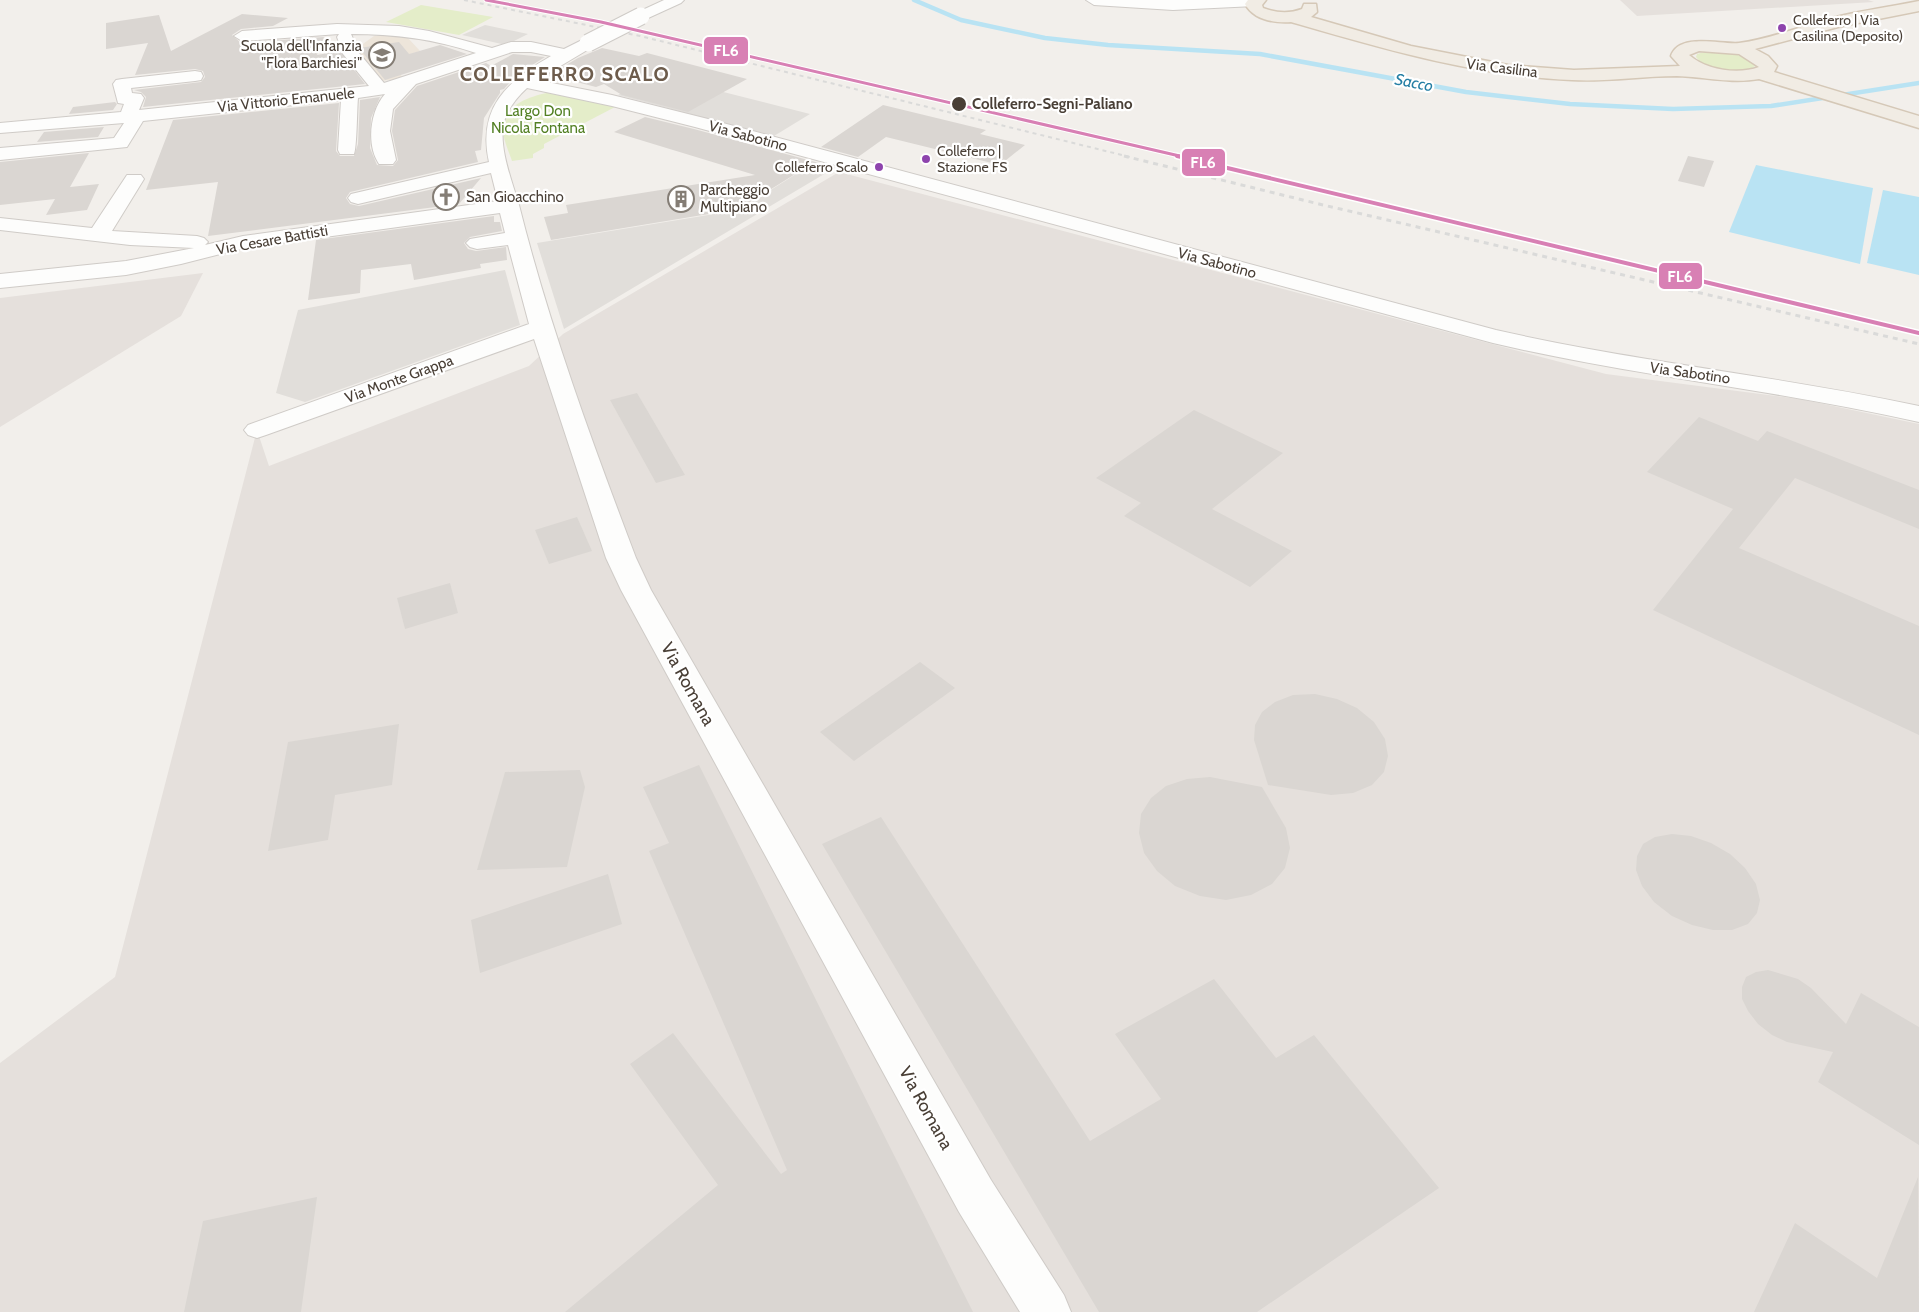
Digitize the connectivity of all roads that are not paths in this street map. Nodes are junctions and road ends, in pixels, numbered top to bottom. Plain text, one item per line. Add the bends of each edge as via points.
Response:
1 (676, 0) edge
2 (1094, 0) edge
3 (1257, 4) edge
4 (1919, 6) edge
5 (1301, 10) edge
6 (1888, 12) junction
7 (242, 36) dead end
8 (345, 37) dead end
9 (1735, 49) junction
10 (491, 53) junction
11 (566, 54) junction
12 (1680, 56) junction
13 (1763, 67) junction
14 (1716, 74) junction
15 (195, 76) dead end
16 (522, 82) junction
17 (408, 83) junction
18 (381, 90) junction
19 (350, 94) junction
20 (133, 116) junction
21 (1919, 122) edge
22 (0, 128) edge
23 (347, 150) dead end
24 (0, 154) edge
25 (386, 160) dead end
26 (500, 165) junction
27 (134, 179) dead end
28 (358, 198) dead end
29 (509, 206) junction
30 (0, 224) edge
31 (98, 236) junction
32 (517, 237) junction
33 (243, 242) junction
34 (477, 243) dead end
35 (0, 281) edge
36 (541, 328) junction
37 (1919, 414) edge
38 (257, 430) dead end
39 (1047, 1312) edge

1 - 11 street, Via Romana, bridge
2 - 3 street
3 - 5 main road, Via Casilina via 1277,16
4 - 6 main road
5 - 12 main road, Via Casilina via 1414,45 1507,63 1598,67 1644,64
5 - 14 main road, Via Casilina via 1432,57 1508,70 1564,75 1677,71
6 - 9 main road
6 - 13 main road via 1788,42 1770,52
7 - 10 street via 330,28 389,30 446,37
8 - 18 street via 351,54
9 - 12 main road, Via Casilina via 1697,46
9 - 13 main road
10 - 11 street, Via Vittorio Emanuele via 526,46
10 - 17 street, Via Vittorio Emanuele
11 - 16 street, Via Romana
12 - 14 main road via 1692,66
13 - 14 main road, Via Casilina via 1742,76
13 - 21 main road via 1800,85
15 - 20 street via 123,84 124,99 135,98
16 - 26 street, Via Romana via 495,123
16 - 37 street, Via Sabotino via 646,109 1518,342 1826,394
17 - 18 street, Via Vittorio Emanuele
17 - 25 street via 384,111 382,136
18 - 19 street, Via Vittorio Emanuele
19 - 20 street, Via Vittorio Emanuele via 275,109
19 - 23 street
20 - 22 street, Via Vittorio Emanuele
20 - 24 street via 120,143
26 - 28 street
26 - 29 street, Via Romana
27 - 31 street
29 - 32 street, Via Romana
29 - 33 street, Via Cesare Battisti
30 - 31 street
31 - 33 street via 163,242
32 - 34 street
32 - 36 street, Via Romana
33 - 35 street, Via Cesare Battisti via 145,265
36 - 38 street, Via Monte Grappa
36 - 39 street, Via Romana via 627,574 975,1196

